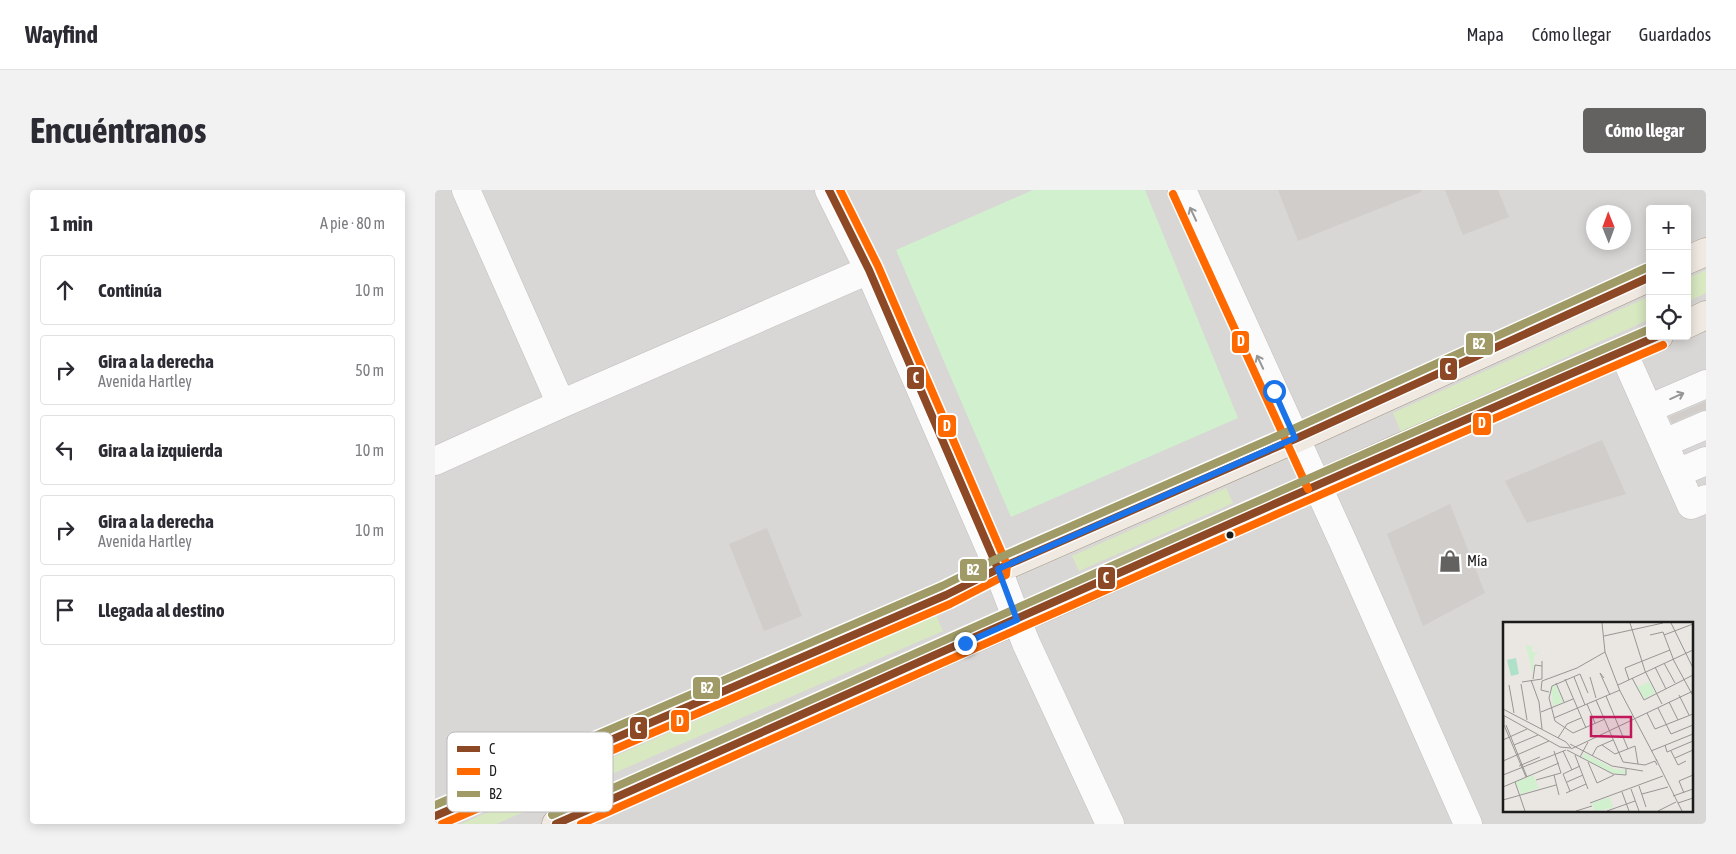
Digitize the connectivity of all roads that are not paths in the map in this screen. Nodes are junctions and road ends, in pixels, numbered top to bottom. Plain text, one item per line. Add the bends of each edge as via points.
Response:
1 (466, 190) edge
2 (829, 190) edge
3 (1182, 190) edge
4 (1706, 252) edge
5 (1691, 258) edge
6 (869, 270) junction
7 (1646, 279) edge
8 (1706, 315) edge
9 (1691, 322) edge
10 (1650, 340) edge
11 (1623, 352) junction
12 (1706, 384) edge
13 (561, 404) junction
14 (1648, 409) junction
15 (1706, 425) edge
16 (1295, 438) junction
17 (1664, 443) junction
18 (435, 461) edge
19 (1706, 461) edge
20 (1677, 473) junction
21 (1317, 485) junction
22 (1706, 499) edge
23 (998, 569) junction
24 (1017, 620) junction
25 (613, 739) edge
26 (613, 799) edge
27 (447, 811) edge
28 (583, 812) edge
29 (435, 816) edge
30 (556, 824) edge
31 (1110, 824) edge
32 (1467, 824) edge

1 - 13 street
2 - 6 street
16 -> 3 street
4 - 5 main road
6 - 13 street
6 - 23 street
7 - 16 main road
8 - 9 main road
10 - 11 main road
11 - 14 street
11 - 21 main road
14 -> 12 street
13 - 18 street
14 - 17 street
15 - 17 street
16 - 21 street
16 - 23 main road
17 - 20 street
19 - 20 street
20 - 22 street via 1691,505
21 - 24 main road
21 - 32 street
23 - 24 street
23 - 25 main road
24 - 26 main road
24 - 31 street
27 - 29 main road
28 - 30 main road

